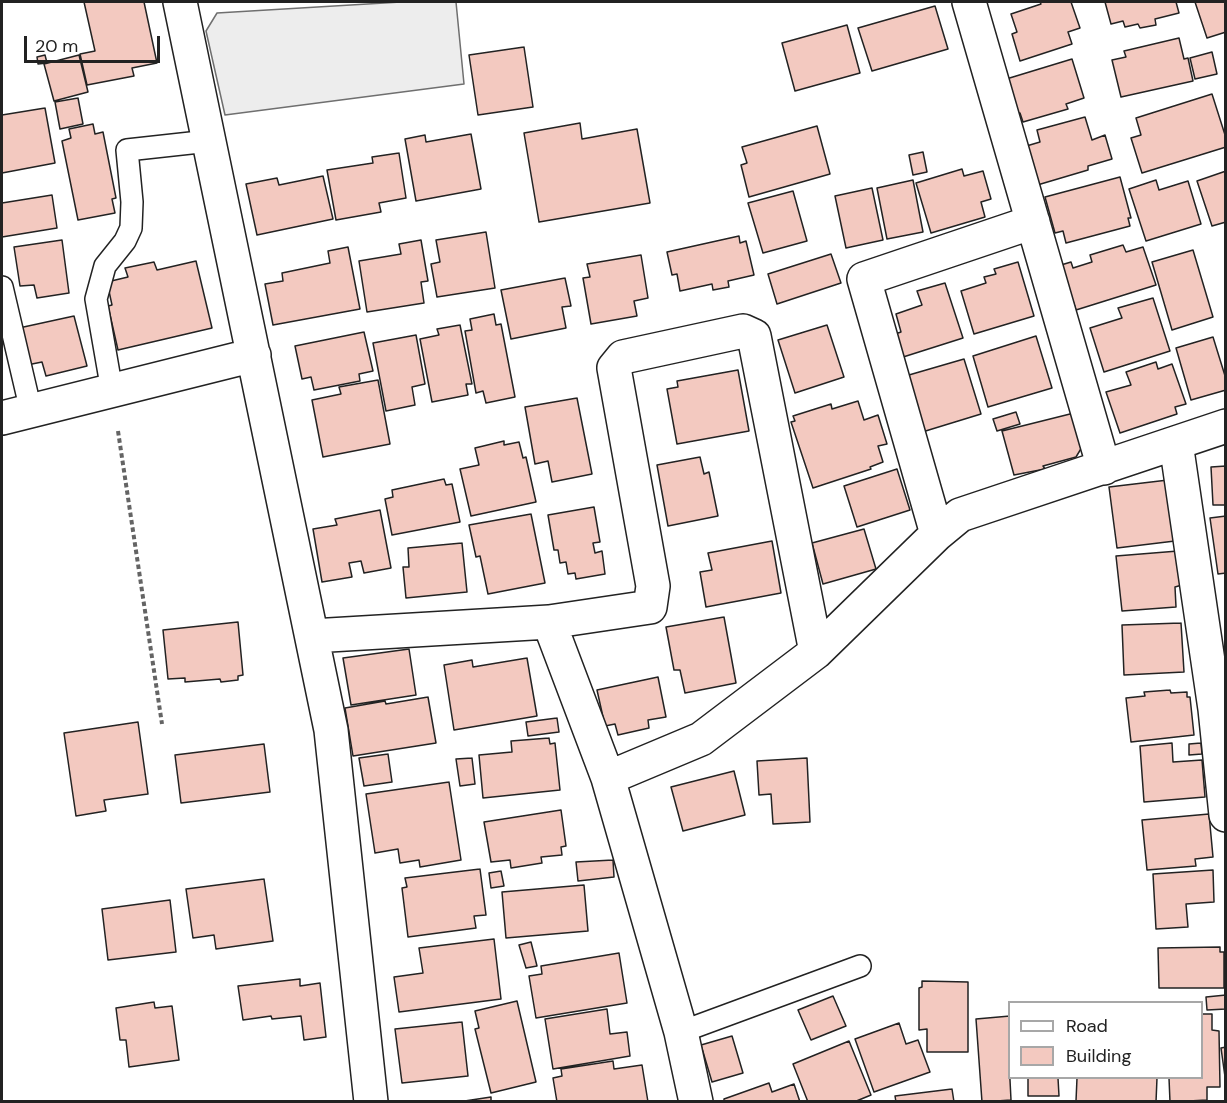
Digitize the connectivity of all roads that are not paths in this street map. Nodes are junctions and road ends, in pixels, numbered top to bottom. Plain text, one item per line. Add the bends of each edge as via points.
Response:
1 (180, 2) edge
2 (969, 2) edge
3 (209, 141) junction
4 (1033, 222) junction
5 (2, 287) edge
6 (254, 355) junction
7 (112, 391) junction
8 (16, 414) edge
9 (1226, 426) edge
10 (1176, 443) junction
11 (1104, 468) junction
12 (937, 534) junction
13 (549, 622) junction
14 (312, 636) junction
15 (816, 652) junction
16 (608, 778) junction
17 (1226, 815) edge
18 (860, 966) dead end
19 (681, 1032) junction
20 (371, 1101) edge
21 (696, 1101) edge

1 - 3 street
2 - 4 street
3 - 6 street
3 - 7 lane via 127,150 131,228 105,266 96,299
4 - 11 street
4 - 12 street via 864,279
5 - 8 lane
6 - 7 street
6 - 14 street
7 - 8 street
9 - 10 street
10 - 11 street
10 - 17 street via 1215,709
11 - 12 street via 960,515
12 - 15 street
13 - 14 street
13 - 15 street via 651,607 653,586 614,368 623,357 743,331 754,336
13 - 16 street
14 - 20 street via 331,730
15 - 16 street via 701,739
16 - 19 street
18 - 19 lane
19 - 21 street

